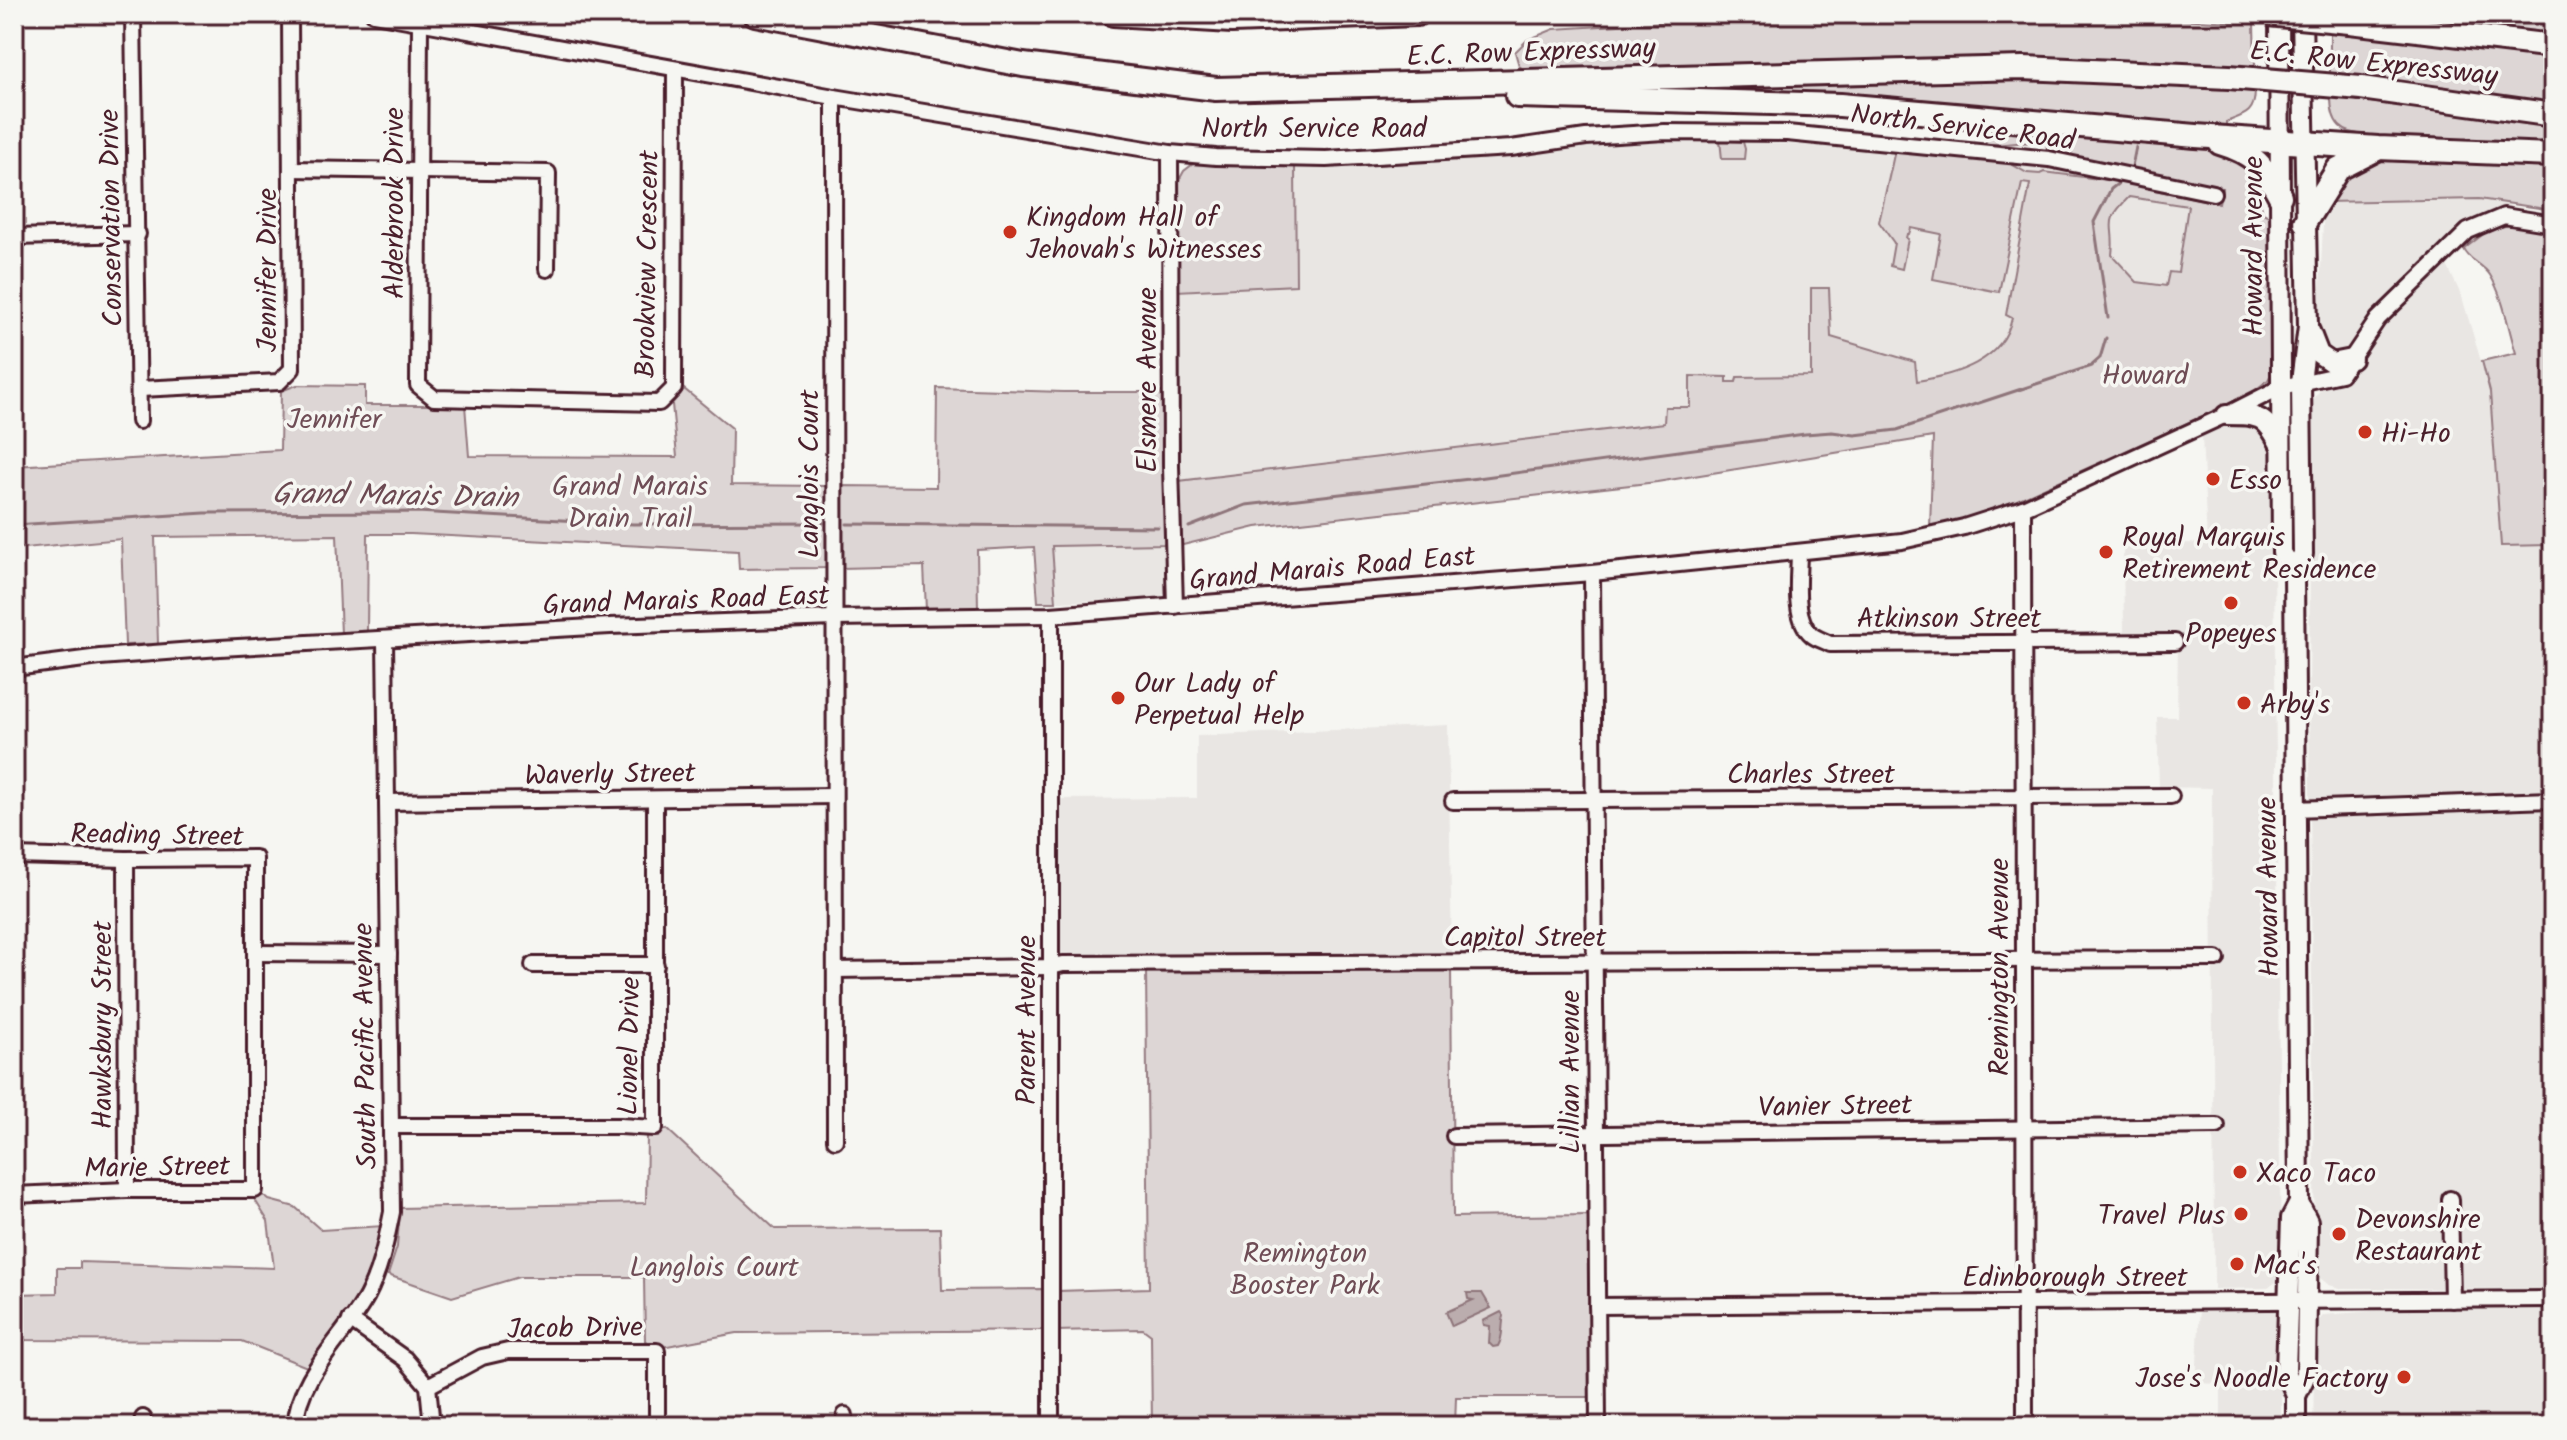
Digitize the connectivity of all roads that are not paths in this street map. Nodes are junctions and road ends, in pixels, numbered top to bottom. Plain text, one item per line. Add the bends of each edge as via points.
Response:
1 (133, 14) edge
2 (290, 14) edge
3 (374, 14) edge
4 (755, 14) edge
5 (1113, 14) edge
6 (1417, 14) edge
7 (2268, 14) edge
8 (2279, 14) edge
9 (2302, 14) edge
10 (420, 22) junction
11 (2553, 46) edge
12 (675, 69) junction
13 (1216, 89) junction
14 (834, 97) junction
15 (2553, 115) edge
16 (2196, 136) junction
17 (2280, 140) junction
18 (2306, 143) junction
19 (2378, 148) junction
20 (1170, 153) junction
21 (2553, 155) edge
22 (291, 169) junction
23 (419, 172) junction
24 (2213, 193) dead end
25 (2280, 196) junction
26 (2305, 222) junction
27 (2553, 224) edge
28 (138, 234) junction
29 (14, 237) edge
30 (547, 269) dead end
31 (2308, 326) junction
32 (2352, 359) junction
33 (2301, 382) junction
34 (418, 385) joint
35 (2281, 387) junction
36 (140, 389) junction
37 (2226, 415) junction
38 (139, 421) dead end
39 (2281, 446) junction
40 (2023, 508) junction
41 (1799, 552) junction
42 (2294, 571) junction
43 (1592, 573) junction
44 (1175, 606) junction
45 (1051, 615) junction
46 (834, 618) junction
47 (385, 640) junction
48 (2175, 642) dead end
49 (2023, 643) junction
50 (14, 668) edge
51 (834, 796) junction
52 (2171, 796) dead end
53 (2024, 797) junction
54 (655, 799) junction
55 (1593, 800) junction
56 (2553, 800) edge
57 (1453, 801) dead end
58 (387, 802) junction
59 (2294, 809) junction
60 (14, 856) edge
61 (126, 859) junction
62 (255, 953) junction
63 (389, 954) junction
64 (2024, 959) junction
65 (2217, 959) dead end
66 (1595, 961) junction
67 (533, 965) dead end
68 (656, 965) junction
69 (1051, 967) junction
70 (835, 970) junction
71 (392, 1126) junction
72 (2217, 1126) dead end
73 (2024, 1128) junction
74 (1596, 1134) junction
75 (1454, 1136) dead end
76 (835, 1140) dead end
77 (127, 1190) junction
78 (14, 1195) edge
79 (2450, 1199) dead end
80 (2299, 1203) junction
81 (2553, 1299) edge
82 (2452, 1300) junction
83 (2287, 1301) junction
84 (2307, 1301) junction
85 (2025, 1303) junction
86 (1597, 1306) junction
87 (350, 1320) junction
88 (428, 1386) junction
89 (2296, 1396) junction
90 (295, 1426) edge
91 (432, 1426) edge
92 (657, 1426) edge
93 (1051, 1426) edge
94 (1598, 1426) edge
95 (2025, 1426) edge
96 (2296, 1426) edge

1 - 28 street, Conservation Drive
2 - 22 street, Jennifer Drive
3 - 10 street, North Service Road
4 - 13 highway, E.C. Row Expressway via 1023,65
5 - 6 highway, E.C. Row Expressway via 1232,21
7 - 11 highway, E.C. Row Expressway, bridge
8 - 17 main road, Howard Avenue
9 - 18 main road, Howard Avenue
10 - 12 street, North Service Road
10 - 23 street, Alderbrook Drive
12 - 14 street, North Service Road
12 - 34 street, Brookview Crescent via 674,388 659,403 434,398
13 - 15 highway, E.C. Row Expressway, bridge via 2023,68 2361,88
13 - 16 highway via 1840,105
14 - 20 street, North Service Road
14 - 46 street, Langlois Court
16 - 17 highway
16 - 25 highway via 2243,150 2265,169
17 - 18 highway
17 - 25 main road, Howard Avenue
18 - 19 highway
18 - 26 main road, Howard Avenue
19 - 21 highway
19 - 26 highway via 2338,169
20 - 24 street, North Service Road via 1326,159 1664,132 1787,133 2049,159
20 - 44 street, Elsmere Avenue
22 - 23 street
22 - 36 street, Jennifer Drive via 292,369 279,382
23 - 30 street via 548,173
23 - 34 street, Alderbrook Drive
25 - 35 main road, Howard Avenue
26 - 31 main road, Howard Avenue
27 - 32 street, Grand Marais Road East via 2504,216 2468,231 2378,319
28 - 29 street
28 - 36 street, Conservation Drive
31 - 32 main road via 2319,354 2332,363
31 - 33 main road, Howard Avenue
32 - 33 street, Grand Marais Road East via 2341,374
33 - 35 street, Grand Marais Road East
33 - 42 main road, Howard Avenue via 2303,554
35 - 37 street, Grand Marais Road East
35 - 39 main road, Howard Avenue
36 - 38 street, Conservation Drive
37 - 39 main road via 2251,415 2270,424
37 - 40 street, Grand Marais Road East
39 - 42 main road, Howard Avenue via 2282,553
40 - 41 street, Grand Marais Road East via 1902,541
40 - 49 street, Remington Avenue
41 - 43 street, Grand Marais Road East
41 - 49 street, Atkinson Street via 1804,623 1811,634 1830,644
42 - 59 main road, Howard Avenue
43 - 44 street, Grand Marais Road East
43 - 55 street, Lillian Avenue
44 - 45 street, Grand Marais Road East
45 - 46 street, Grand Marais Road East
45 - 69 street, Parent Avenue
46 - 47 street, Grand Marais Road East
46 - 51 street, Langlois Court
47 - 50 street, Grand Marais Road East via 100,657
47 - 58 street, South Pacific Avenue
48 - 49 street, Atkinson Street
49 - 53 street, Remington Avenue
51 - 54 street, Waverly Street
51 - 70 street, Langlois Court
52 - 53 street, Charles Street
53 - 55 street, Charles Street
53 - 64 street, Remington Avenue
54 - 58 street, Waverly Street
54 - 68 street, Lionel Drive
55 - 57 street, Charles Street
55 - 66 street, Lillian Avenue
56 - 59 street
58 - 63 street, South Pacific Avenue
59 - 80 main road, Howard Avenue
60 - 61 street, Reading Street
61 - 62 street, Reading Street via 255,858
61 - 77 street, Hawksbury Street
62 - 63 street
62 - 77 street, Marie Street via 255,1190
63 - 71 street, South Pacific Avenue
64 - 65 street, Capitol Street
64 - 66 street, Capitol Street
64 - 73 street, Remington Avenue
66 - 69 street, Capitol Street
66 - 74 street, Lillian Avenue
67 - 68 street
68 - 71 street, Lionel Drive via 655,1128
69 - 70 street, Capitol Street
69 - 93 street, Parent Avenue
70 - 76 street, Langlois Court
71 - 87 street, South Pacific Avenue via 392,1212 381,1264
72 - 73 street, Vanier Street
73 - 74 street, Vanier Street
73 - 85 street, Remington Avenue
74 - 75 street, Vanier Street
74 - 86 street, Lillian Avenue
77 - 78 street, Marie Street
79 - 82 street
80 - 83 main road, Howard Avenue via 2291,1218
80 - 84 main road, Howard Avenue via 2308,1221
81 - 82 street, Edinborough Street
82 - 84 street, Edinborough Street
83 - 84 street, Edinborough Street
83 - 85 street, Edinborough Street
83 - 89 main road, Howard Avenue via 2286,1371
84 - 89 main road, Howard Avenue via 2306,1375
85 - 86 street, Edinborough Street
85 - 95 street, Remington Avenue
86 - 94 street, Lillian Avenue
87 - 88 street via 405,1359
87 - 90 street, South Pacific Avenue via 319,1362 296,1407
88 - 91 street
88 - 92 street, Jacob Drive via 482,1357 508,1351 657,1351
89 - 96 main road, Howard Avenue

